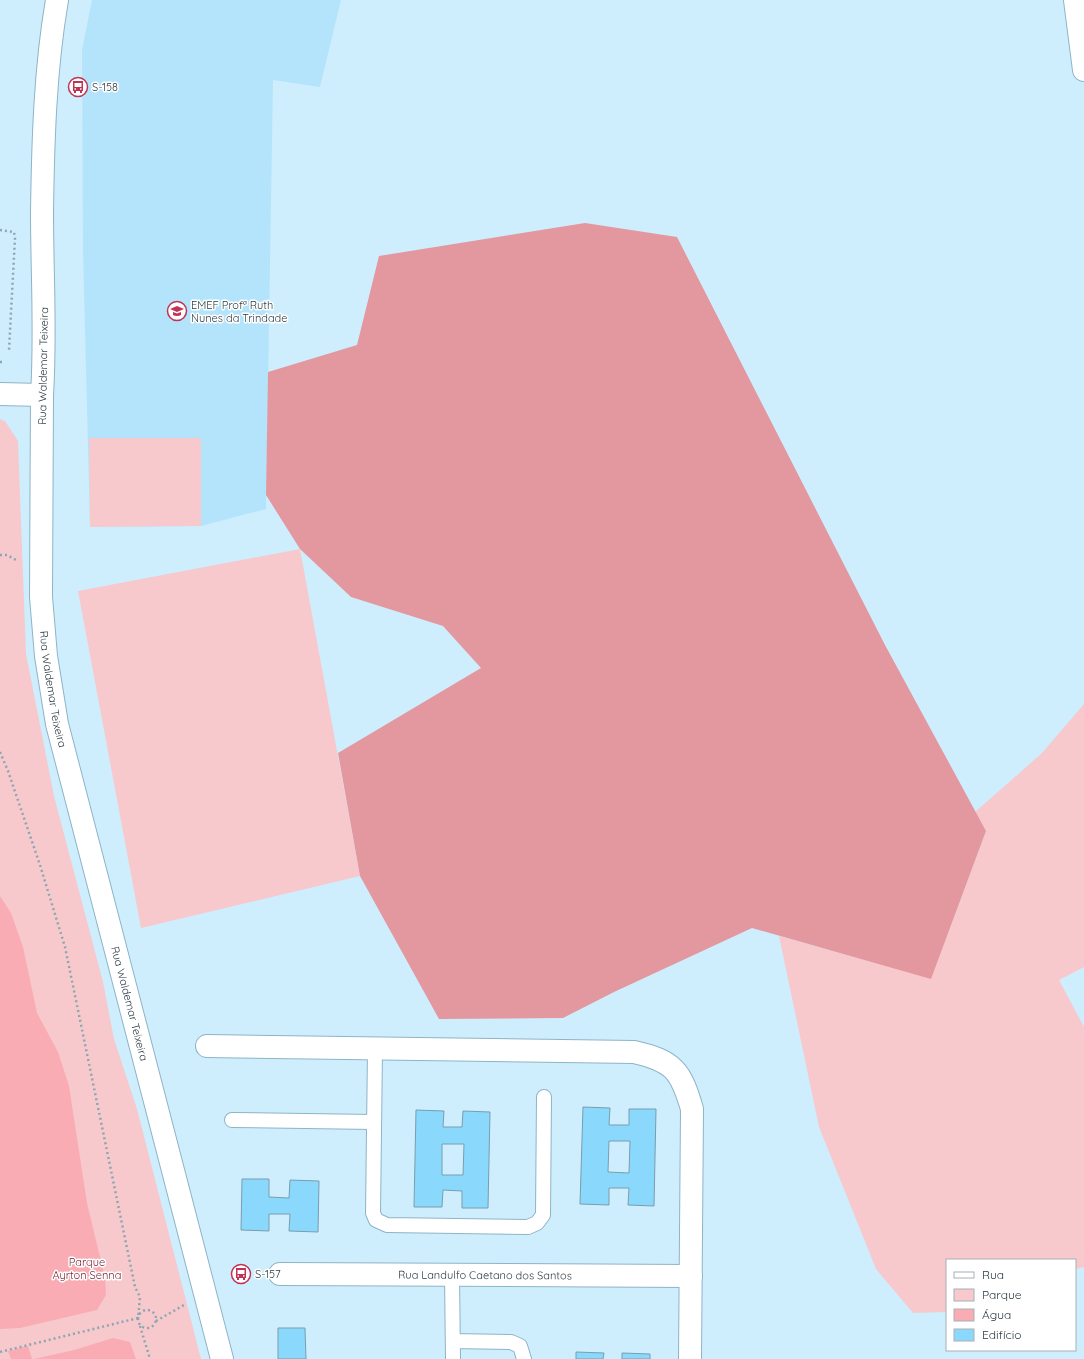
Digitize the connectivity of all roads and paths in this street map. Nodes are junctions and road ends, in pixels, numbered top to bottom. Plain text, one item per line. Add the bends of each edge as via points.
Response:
1 (57, 0) edge
2 (1075, 0) edge
3 (1082, 37) edge
4 (1084, 70) edge
5 (0, 230) edge
6 (9, 350) dead end
7 (0, 394) edge
8 (42, 395) junction
9 (0, 555) edge
10 (21, 562) dead end
11 (0, 752) edge
12 (206, 1046) dead end
13 (375, 1048) junction
14 (544, 1097) dead end
15 (232, 1120) dead end
16 (374, 1122) junction
17 (280, 1274) dead end
18 (452, 1276) junction
19 (691, 1276) junction
20 (186, 1304) dead end
21 (138, 1318) junction
22 (156, 1321) junction
23 (139, 1325) junction
24 (453, 1341) junction
25 (0, 1352) edge
26 (150, 1359) edge
27 (222, 1359) edge
28 (453, 1359) edge
29 (524, 1359) edge
30 (690, 1359) edge

1 - 8 street, Rua Waldemar Teixeira via 48,75 42,212 45,350
2 - 3 street
3 - 4 street
5 - 6 path via 14,232 15,238
7 - 8 street
8 - 27 street, Rua Waldemar Teixeira via 41,598 46,656 57,724
9 - 10 path via 7,555
11 - 21 path via 40,865 65,947 135,1287 140,1297
12 - 13 street
13 - 16 lane
13 - 19 street via 634,1052 657,1057 676,1070 686,1087 692,1109
14 - 16 lane via 543,1215 537,1223 528,1226 387,1225 376,1220 373,1213
15 - 16 lane
17 - 18 street, Rua Landulfo Caetano dos Santos
18 - 19 street, Rua Landulfo Caetano dos Santos
18 - 24 lane
19 - 30 street
20 - 22 path
21 - 22 path via 143,1311 149,1310 156,1315
21 - 23 path
21 - 25 path
22 - 23 path via 153,1327 147,1329
23 - 26 path
24 - 28 lane
24 - 29 lane via 511,1342 520,1346

